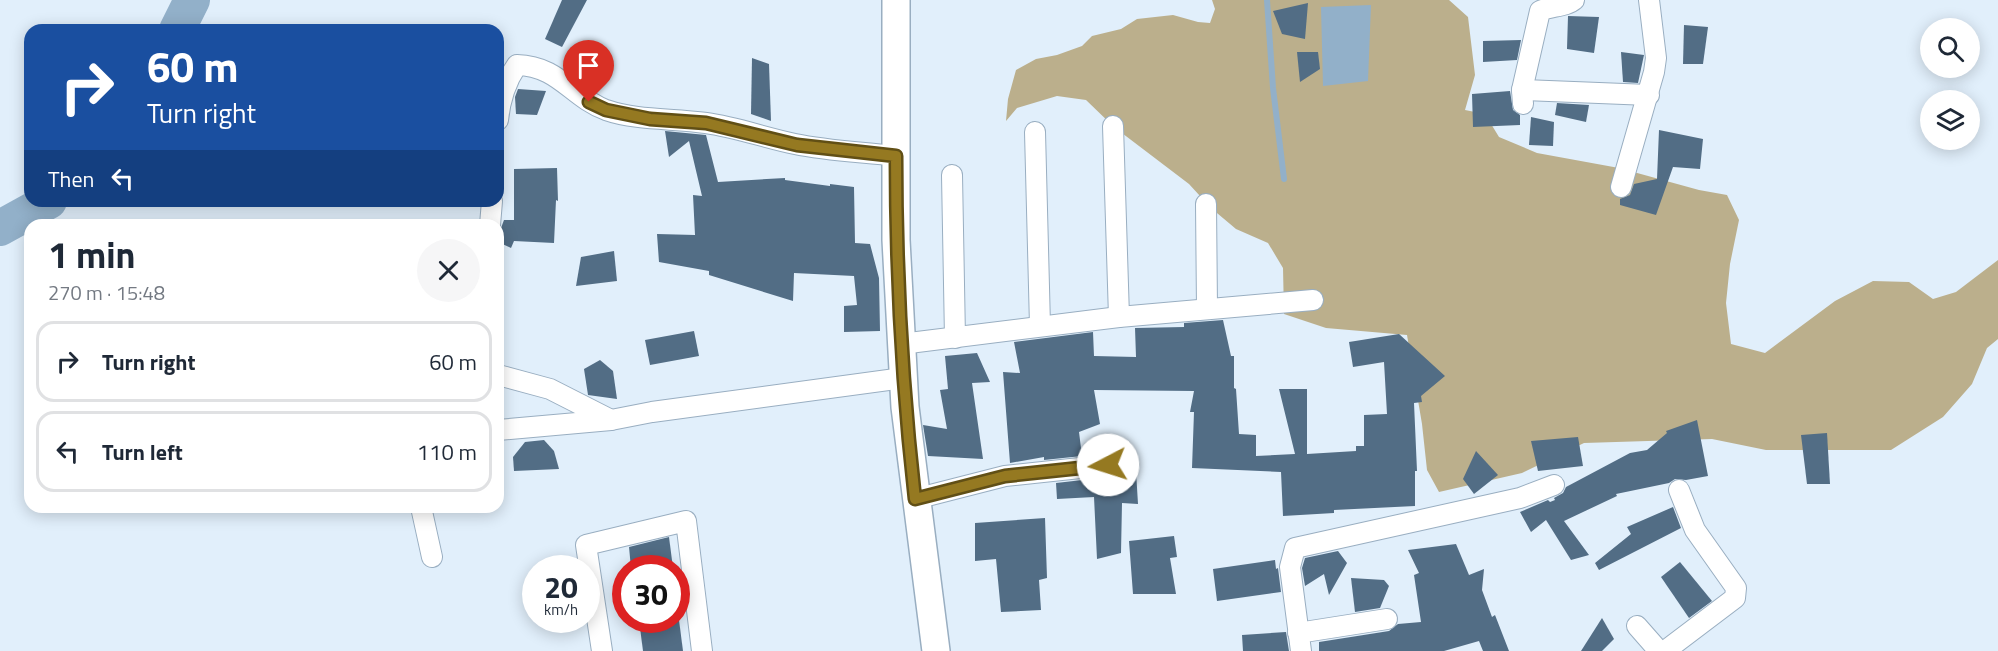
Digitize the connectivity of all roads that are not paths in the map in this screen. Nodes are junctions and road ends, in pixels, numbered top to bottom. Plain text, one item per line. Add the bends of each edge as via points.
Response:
1 (896, 0) edge
2 (1574, 0) edge
3 (1648, 0) edge
4 (504, 94) edge
5 (1649, 95) junction
6 (1113, 126) dead end
7 (1035, 132) dead end
8 (896, 156) junction
9 (952, 175) dead end
10 (1621, 186) dead end
11 (1206, 204) dead end
12 (1313, 300) dead end
13 (1207, 308) junction
14 (1119, 317) junction
15 (1040, 326) junction
16 (955, 338) junction
17 (901, 344) junction
18 (504, 377) edge
19 (903, 378) junction
20 (611, 420) junction
21 (504, 429) edge
22 (1108, 465) dead end
23 (1554, 485) dead end
24 (1679, 490) dead end
25 (915, 499) junction
26 (421, 513) edge
27 (432, 557) dead end
28 (1387, 619) dead end
29 (1637, 626) dead end
30 (1299, 642) edge
31 (602, 651) edge
32 (702, 651) edge
33 (936, 651) edge
34 (1659, 651) edge
35 (1665, 651) edge

1 - 8 street
2 - 5 street via 1539,12 1523,97
3 - 5 street via 1656,58
4 - 8 street via 517,65 531,65 550,72 606,110 650,119 706,123 797,145
5 - 10 street
6 - 14 street
7 - 15 street
8 - 17 street
9 - 16 street
11 - 13 street
12 - 13 street
13 - 14 street
14 - 15 street
15 - 16 street
16 - 17 street
17 - 19 street
18 - 20 street via 550,389
19 - 20 street
19 - 25 street
20 - 21 street
22 - 25 street via 1005,476
23 - 30 street via 1520,498 1295,548 1290,567
24 - 35 street via 1695,530 1736,588 1735,598
25 - 33 street
26 - 27 street
28 - 30 street
29 - 34 street
31 - 32 street via 586,544 686,521

